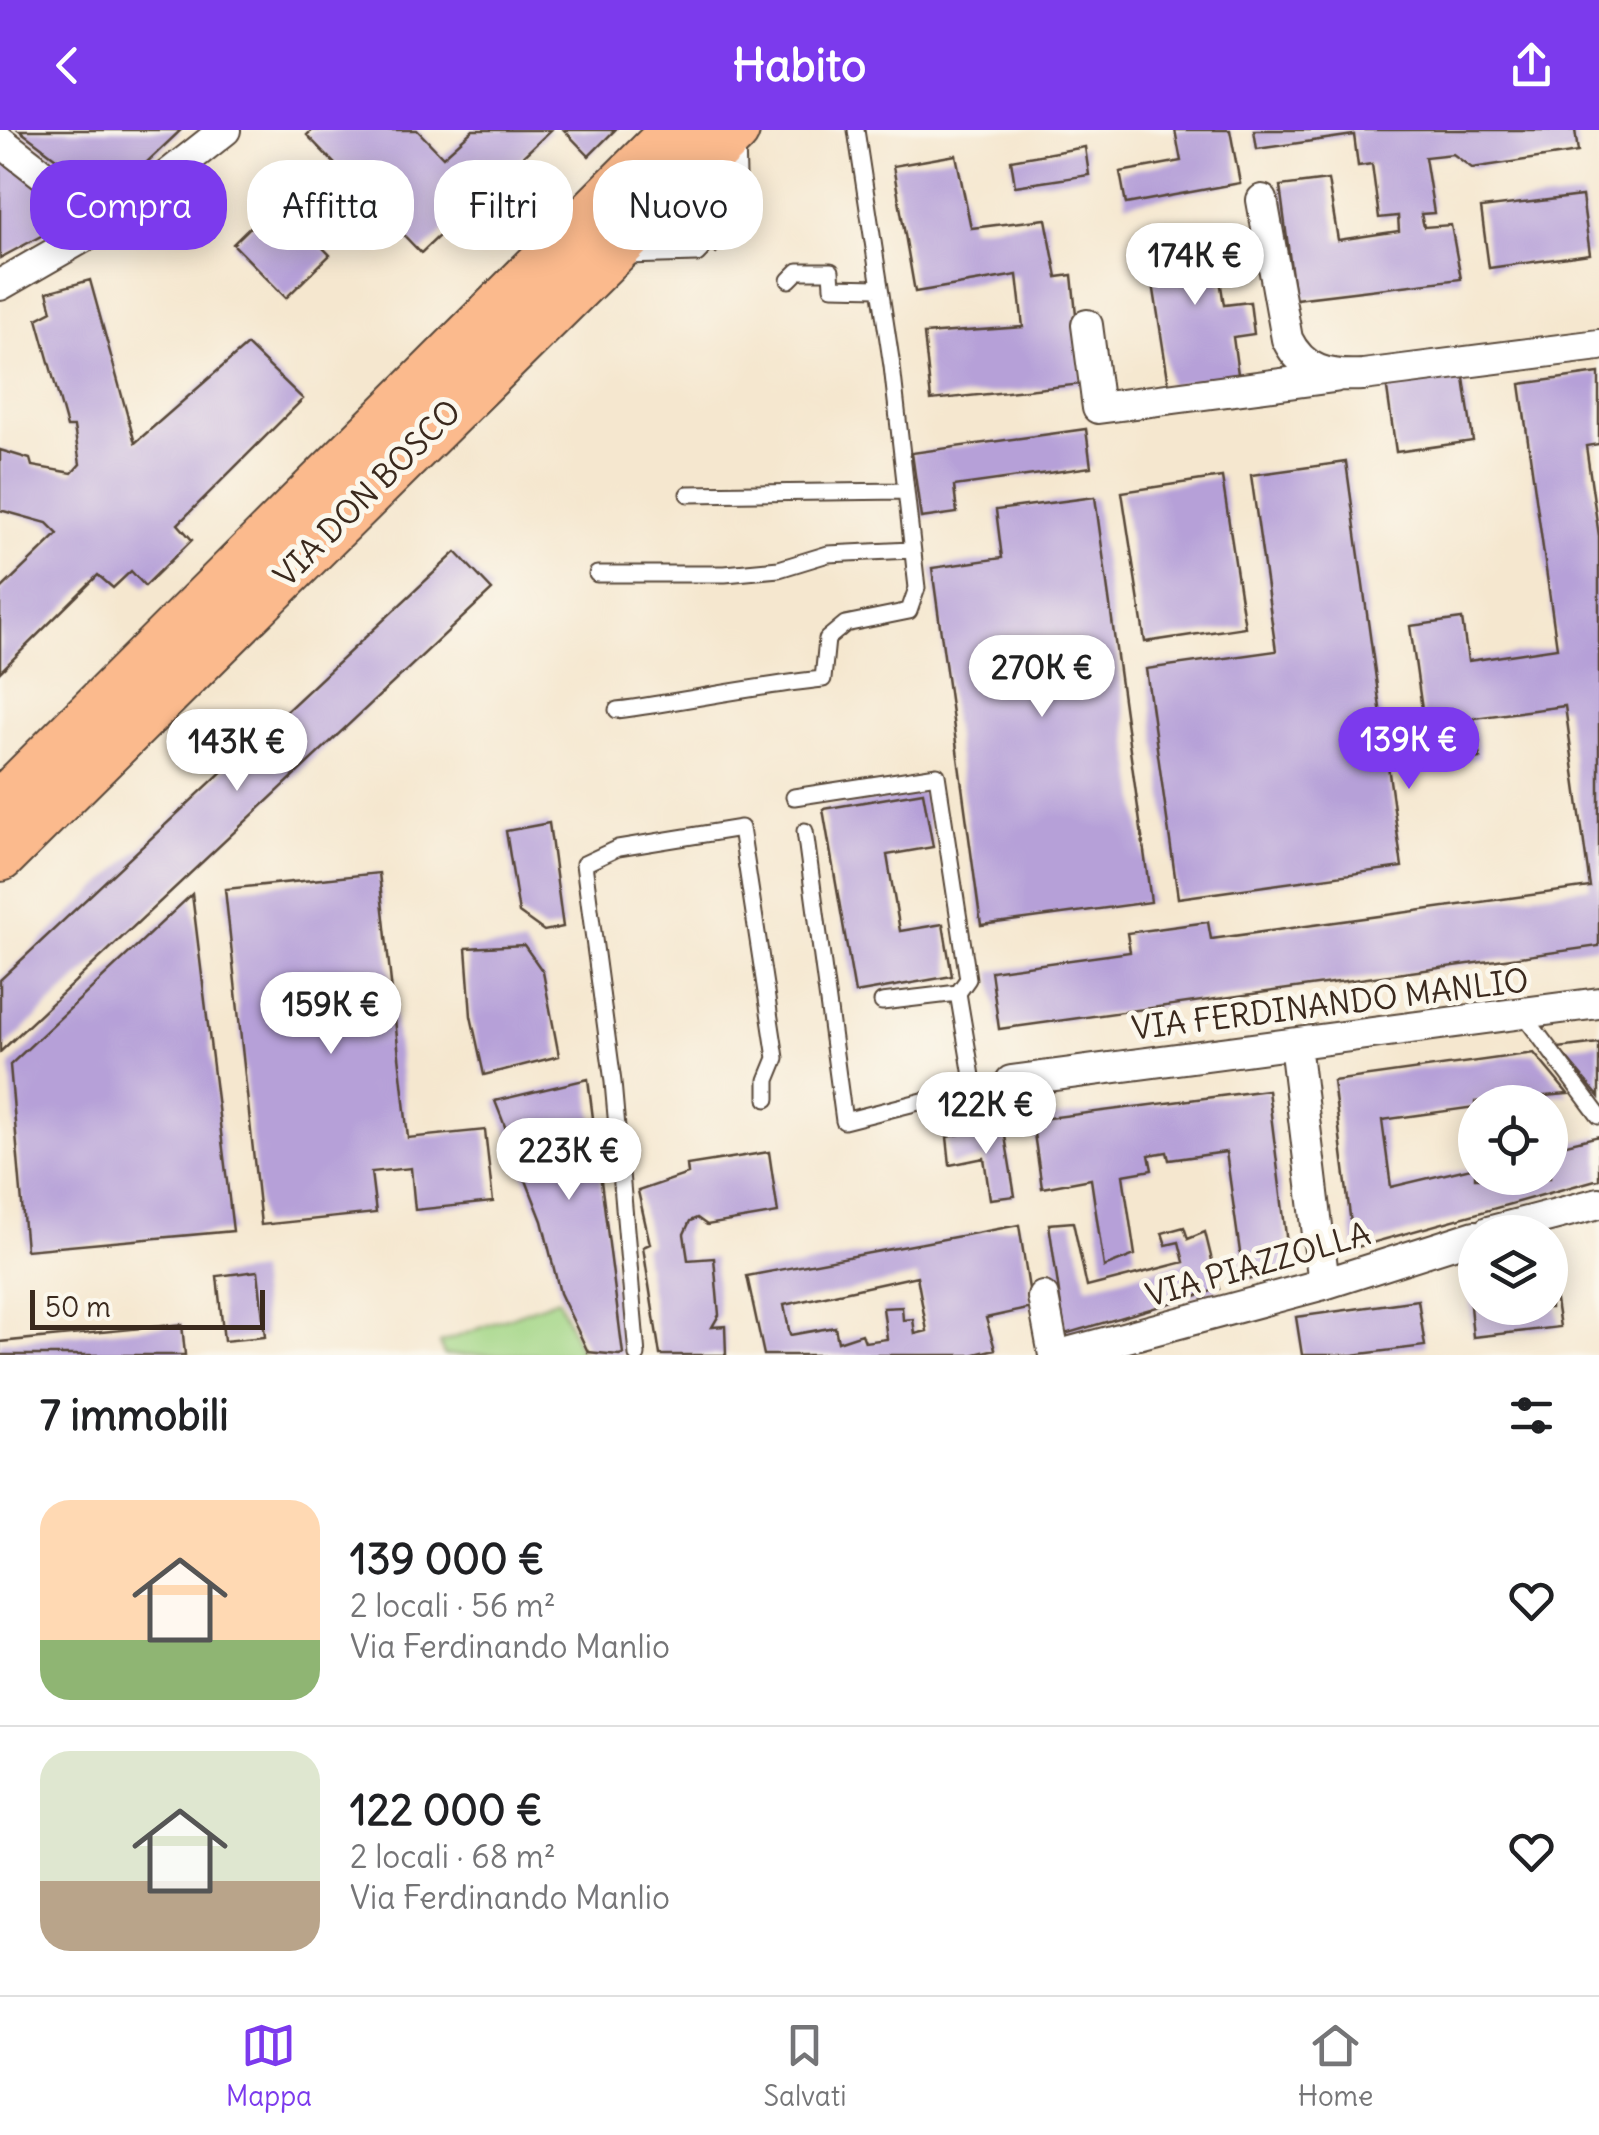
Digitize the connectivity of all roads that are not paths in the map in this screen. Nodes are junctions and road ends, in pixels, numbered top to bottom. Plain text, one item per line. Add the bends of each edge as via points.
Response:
1 (225, 130) edge
2 (677, 130) edge
3 (735, 130) edge
4 (856, 130) edge
5 (0, 141) edge
6 (30, 164) edge
7 (1262, 200) dead end
8 (789, 280) dead end
9 (0, 284) edge
10 (879, 288) junction
11 (1087, 325) dead end
12 (1599, 345) edge
13 (1336, 377) junction
14 (903, 490) junction
15 (688, 494) dead end
16 (912, 550) junction
17 (597, 574) dead end
18 (617, 710) dead end
19 (794, 797) dead end
20 (0, 806) edge
21 (805, 832) dead end
22 (0, 856) edge
23 (958, 993) junction
24 (882, 1002) dead end
25 (1599, 1003) edge
26 (1524, 1014) junction
27 (1295, 1044) junction
28 (1010, 1081) joint
29 (974, 1088) junction
30 (767, 1100) dead end
31 (1599, 1116) edge
32 (1599, 1203) edge
33 (1553, 1215) edge
34 (1458, 1241) edge
35 (1324, 1284) junction
36 (1043, 1297) dead end
37 (636, 1355) edge
38 (1057, 1355) edge

1 - 9 street via 106,224
2 - 20 main road, VIA DON BOSCO
3 - 22 main road, VIA DON BOSCO
4 - 10 lane
5 - 6 street
7 - 13 street via 1287,340 1296,358
8 - 10 lane via 798,271 831,271 832,287
10 - 14 lane
11 - 13 street via 1098,408
12 - 13 street
14 - 15 lane
14 - 16 lane
16 - 17 lane via 828,554 779,569 725,574
16 - 18 lane via 917,588 909,611 845,624 827,640 823,679
19 - 23 lane via 937,775 968,979
21 - 29 lane via 844,1122
23 - 24 lane
23 - 29 lane
25 - 26 street, VIA FERDINANDO MANLIO
26 - 27 street, VIA FERDINANDO MANLIO
26 - 31 lane
27 - 28 street, VIA FERDINANDO MANLIO
27 - 35 street
28 - 29 lane
30 - 37 lane via 776,1058 742,828 618,848 584,864 613,1082
32 - 33 street
34 - 35 street, VIA PIAZZOLLA
35 - 38 street, VIA PIAZZOLLA
36 - 38 street

